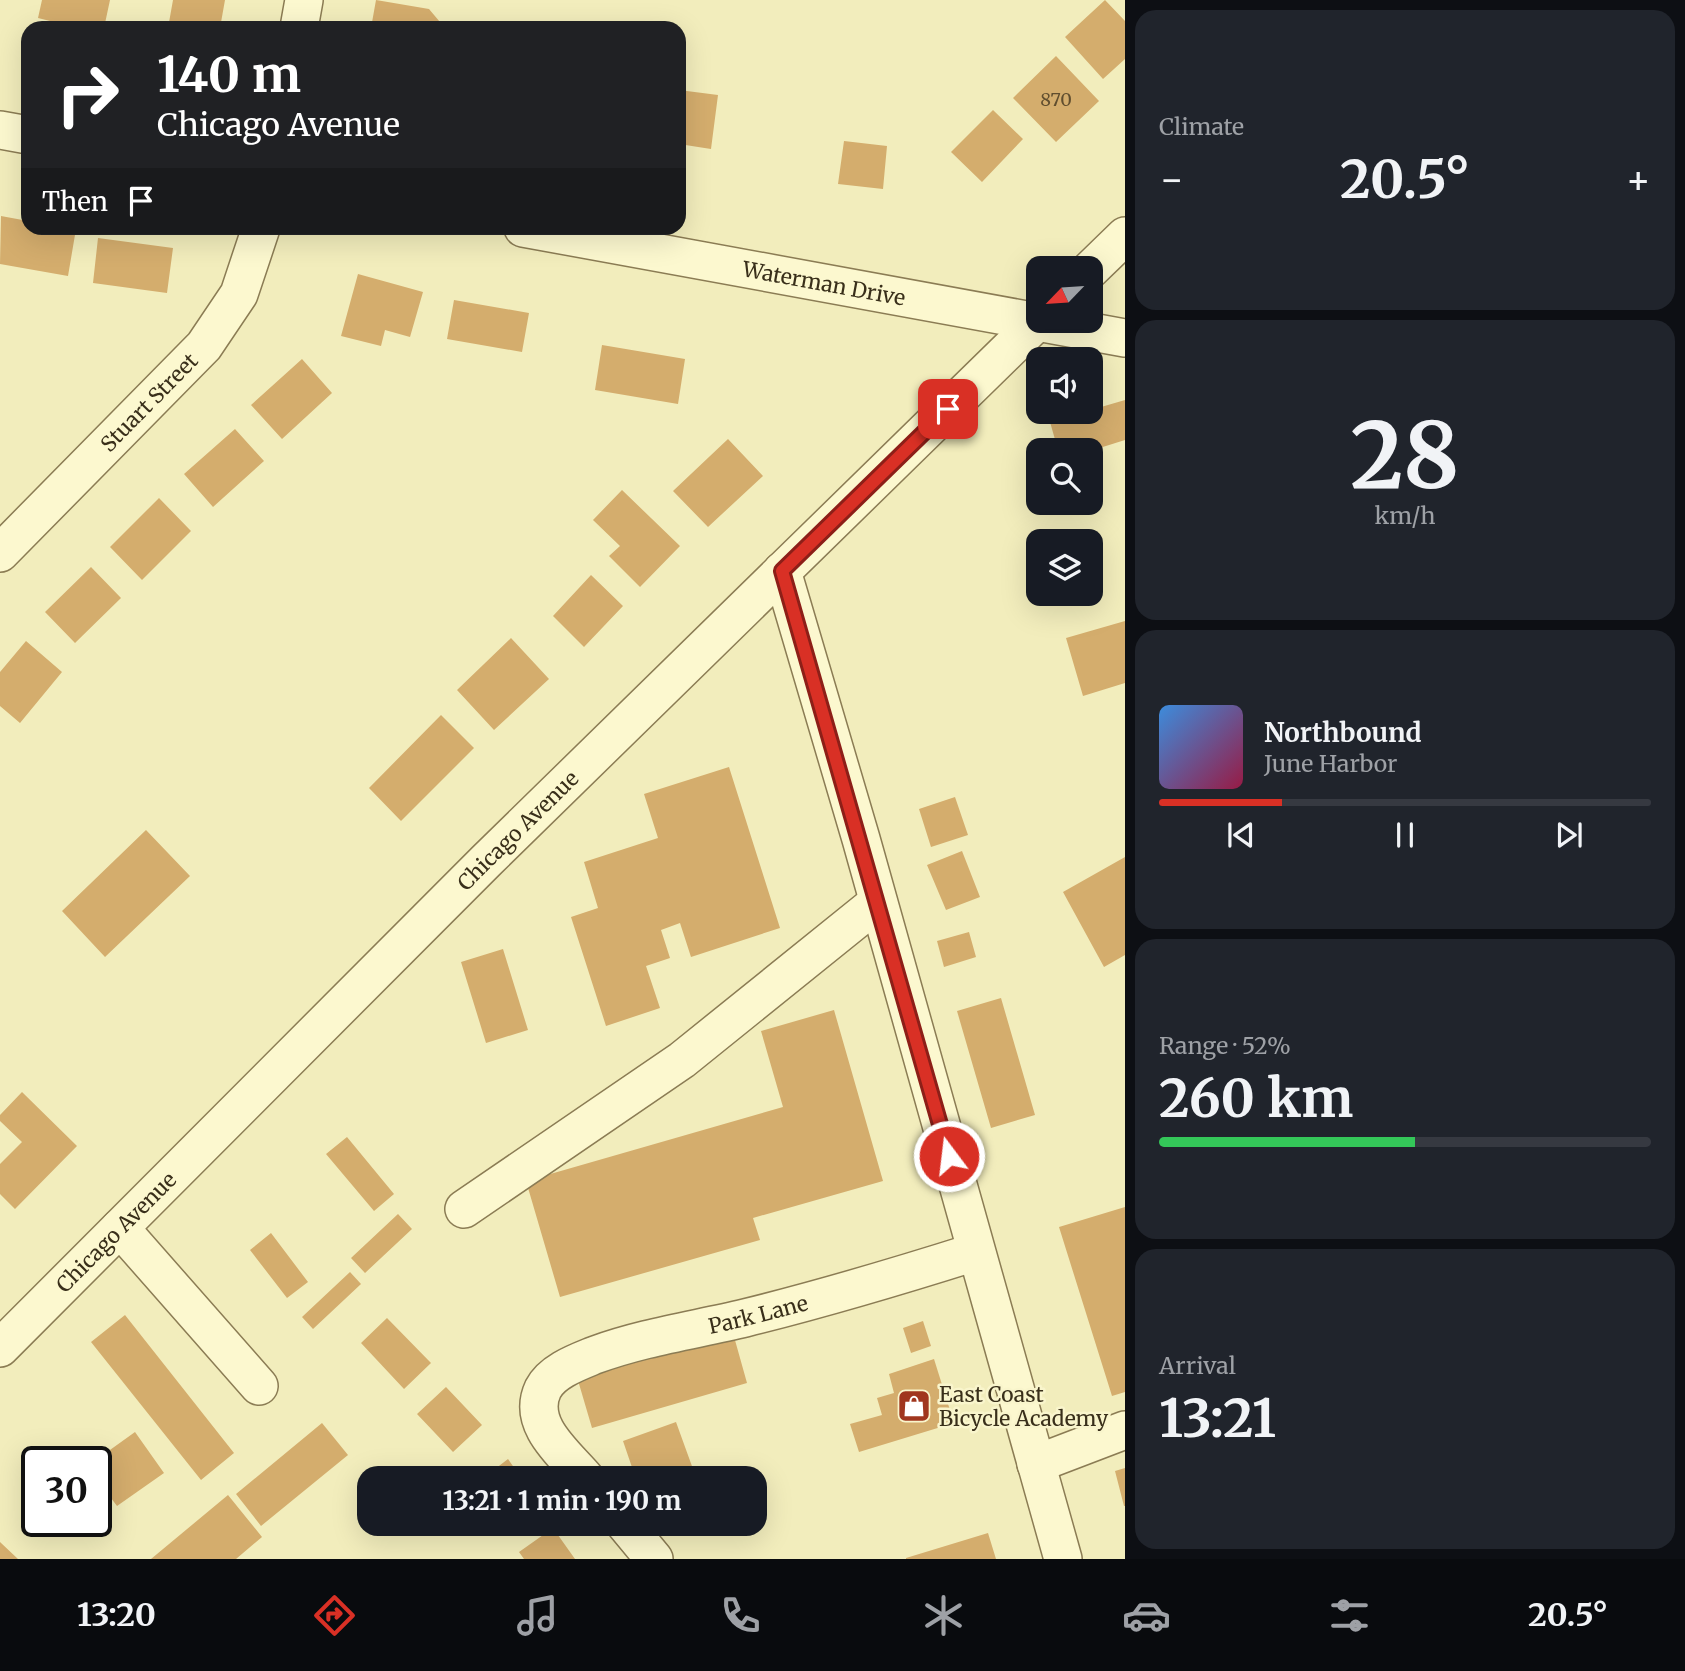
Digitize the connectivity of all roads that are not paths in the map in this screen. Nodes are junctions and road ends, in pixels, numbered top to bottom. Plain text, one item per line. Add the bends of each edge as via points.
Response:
1 (304, 0) edge
2 (300, 21) edge
3 (0, 130) edge
4 (21, 134) edge
5 (259, 235) edge
6 (561, 235) edge
7 (1125, 236) edge
8 (1103, 257) edge
9 (1026, 320) edge
10 (1026, 333) edge
11 (1098, 333) edge
12 (1125, 338) edge
13 (0, 553) edge
14 (782, 571) junction
15 (878, 902) junction
16 (464, 1209) dead end
17 (120, 1228) junction
18 (975, 1252) junction
19 (0, 1348) edge
20 (259, 1385) dead end
21 (1125, 1430) edge
22 (1036, 1464) junction
23 (575, 1466) edge
24 (635, 1536) edge
25 (654, 1559) edge
26 (1063, 1559) edge

1 - 2 street
3 - 4 street
5 - 13 street, Stuart Street via 239,294 204,346
6 - 9 street, Waterman Drive
7 - 8 street
10 - 14 street, Chicago Avenue
11 - 12 street, Waterman Drive
14 - 15 street
14 - 17 street, Chicago Avenue
15 - 16 street via 682,1060
15 - 18 street
17 - 19 street, Chicago Avenue
17 - 20 street
18 - 22 street
18 - 23 street, Park Lane via 879,1282 602,1353 572,1366 545,1385 539,1405 544,1428
21 - 22 street
22 - 26 street
24 - 25 street

